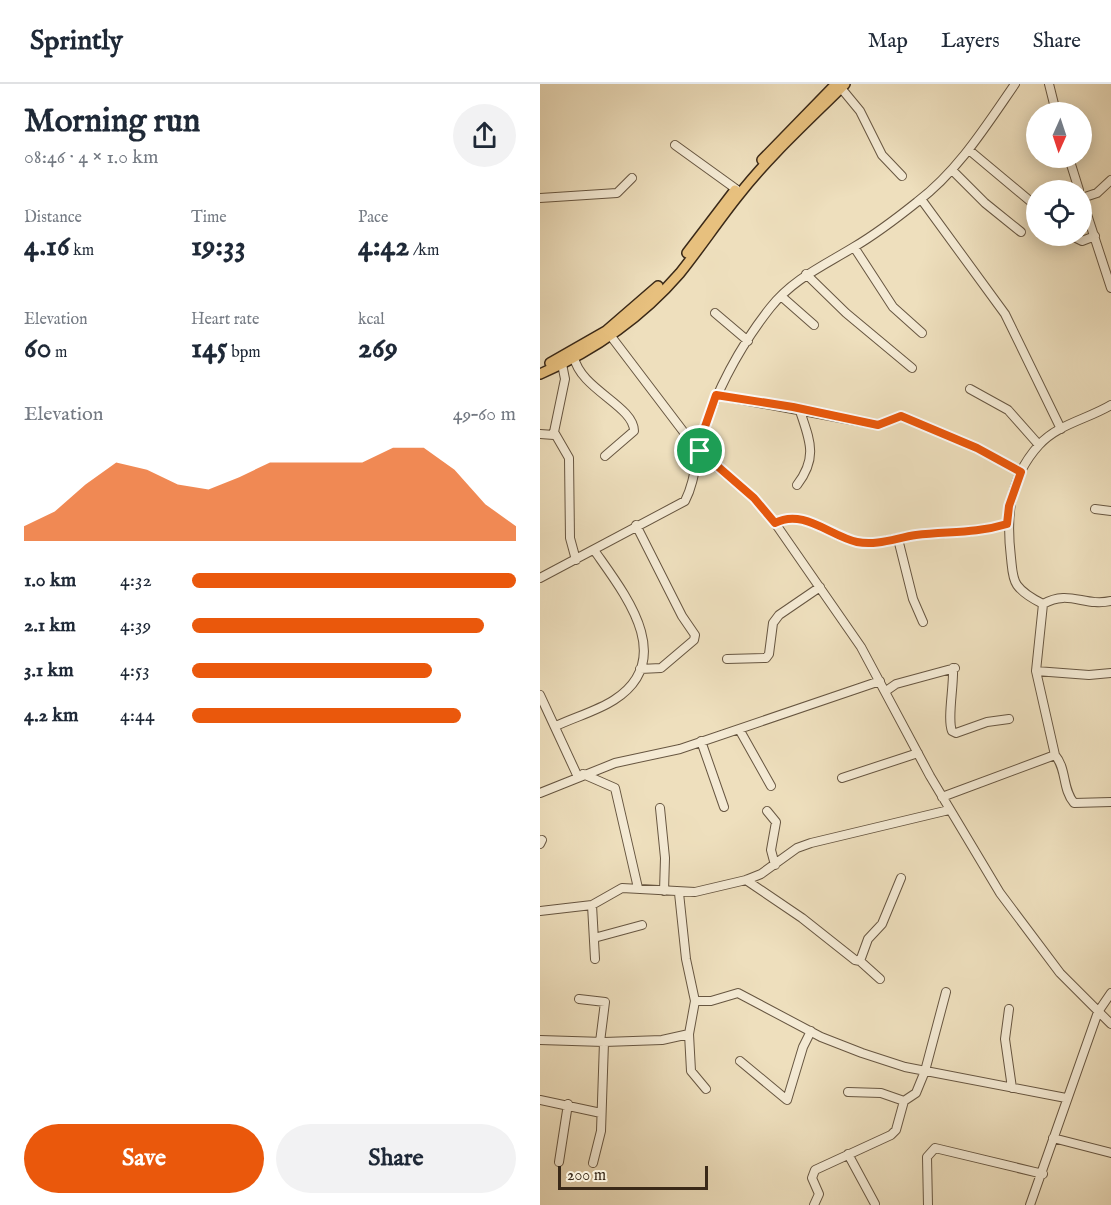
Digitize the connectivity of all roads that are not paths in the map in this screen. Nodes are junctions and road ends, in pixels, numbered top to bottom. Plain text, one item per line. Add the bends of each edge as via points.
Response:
1 (1015, 84) edge
2 (1049, 84) edge
3 (840, 85) edge
4 (1054, 102) edge
5 (675, 145) dead end
6 (969, 150) junction
7 (952, 170) junction
8 (902, 176) dead end
9 (632, 178) dead end
10 (1111, 180) edge
11 (736, 189) junction
12 (1092, 194) edge
13 (540, 198) edge
14 (1026, 198) edge
15 (921, 199) junction
16 (1092, 227) edge
17 (1021, 232) dead end
18 (1095, 236) junction
19 (1092, 237) edge
20 (854, 248) junction
21 (806, 274) junction
22 (1111, 286) edge
23 (781, 296) junction
24 (715, 313) dead end
25 (814, 325) dead end
26 (922, 333) dead end
27 (610, 335) junction
28 (748, 341) junction
29 (574, 357) junction
30 (562, 364) junction
31 (540, 367) edge
32 (912, 368) dead end
33 (540, 374) edge
34 (970, 389) dead end
35 (716, 395) junction
36 (1111, 405) edge
37 (799, 408) junction
38 (1061, 429) junction
39 (540, 434) edge
40 (555, 435) junction
41 (1038, 445) junction
42 (700, 451) junction
43 (605, 456) dead end
44 (1021, 472) junction
45 (798, 485) dead end
46 (1095, 509) dead end
47 (1111, 512) edge
48 (775, 523) junction
49 (1007, 524) junction
50 (636, 525) junction
51 (898, 539) junction
52 (594, 550) junction
53 (576, 560) junction
54 (540, 578) edge
55 (820, 587) junction
56 (1111, 601) edge
57 (1042, 604) junction
58 (923, 622) dead end
59 (727, 659) dead end
60 (640, 669) junction
61 (1036, 671) junction
62 (1111, 673) edge
63 (880, 681) junction
64 (886, 690) junction
65 (540, 695) edge
66 (1009, 719) dead end
67 (556, 726) junction
68 (739, 729) junction
69 (701, 741) junction
70 (918, 753) junction
71 (1055, 755) junction
72 (580, 776) junction
73 (842, 778) dead end
74 (771, 786) dead end
75 (540, 793) edge
76 (942, 797) junction
77 (1111, 802) edge
78 (724, 807) dead end
79 (660, 808) dead end
80 (949, 810) junction
81 (767, 811) dead end
82 (775, 865) junction
83 (901, 878) dead end
84 (746, 880) junction
85 (638, 888) junction
86 (664, 891) junction
87 (680, 893) junction
88 (592, 905) junction
89 (540, 911) edge
90 (642, 925) dead end
91 (594, 938) junction
92 (595, 959) dead end
93 (860, 961) junction
94 (880, 979) dead end
95 (946, 992) dead end
96 (1111, 993) edge
97 (579, 999) dead end
98 (695, 1000) junction
99 (1009, 1009) dead end
100 (1098, 1012) junction
101 (1111, 1013) edge
102 (1111, 1024) edge
103 (811, 1031) junction
104 (689, 1034) junction
105 (540, 1040) edge
106 (602, 1042) junction
107 (740, 1061) dead end
108 (925, 1071) junction
109 (1012, 1088) junction
110 (706, 1089) dead end
111 (848, 1092) dead end
112 (1066, 1098) junction
113 (540, 1100) edge
114 (904, 1101) junction
115 (568, 1104) junction
116 (601, 1113) junction
117 (1053, 1138) junction
118 (1111, 1153) edge
119 (848, 1154) junction
120 (559, 1162) dead end
121 (593, 1163) dead end
122 (1043, 1174) junction
123 (875, 1204) edge
124 (814, 1205) edge
125 (928, 1205) edge
126 (1030, 1205) edge

1 - 6 street
2 - 4 street
3 - 8 street via 860,111 882,155
3 - 11 main road
3 - 27 main road via 749,183 679,274 635,317
5 - 11 street
6 - 7 street
6 - 14 street
7 - 15 street
7 - 17 street
9 - 13 street via 617,193
10 - 12 street
11 - 31 main road via 683,258 645,299 606,331
15 - 20 street
15 - 38 street via 1005,314
16 - 18 street
18 - 19 street
18 - 22 street
20 - 21 street
20 - 26 street via 893,307
21 - 23 street
21 - 32 street via 853,320
23 - 25 street
23 - 28 street
24 - 28 street
27 - 29 main road
27 - 42 street
28 - 35 street
29 - 30 main road
29 - 43 street via 577,370 586,381 627,415 634,426 634,431
30 - 33 main road
30 - 40 street via 565,379 557,406
34 - 41 street via 1008,410
35 - 37 street
35 - 42 street
36 - 38 street
37 - 44 street via 878,425 901,416 977,448
37 - 45 street via 812,459
38 - 41 street
39 - 40 street
40 - 53 street via 569,458 570,538
41 - 44 street
42 - 48 street via 754,498
42 - 50 street via 685,501
44 - 49 street
46 - 47 street
48 - 51 street via 792,518 803,520 857,542
48 - 55 street
49 - 51 street via 974,532
49 - 57 street via 1014,579
50 - 52 street
50 - 60 street via 695,635 661,668
51 - 58 street
52 - 53 street
52 - 60 street via 643,635 646,651
53 - 54 street
55 - 59 street via 773,622 766,657
55 - 63 street
56 - 57 street via 1061,596
57 - 61 street
60 - 67 street via 630,686 615,699
61 - 62 street
61 - 71 street
63 - 64 street
63 - 68 street
64 - 66 street via 954,668 948,719 952,731
64 - 70 street
65 - 67 street
67 - 72 street
68 - 69 street
68 - 74 street
69 - 72 street
69 - 78 street
70 - 73 street
70 - 76 street
71 - 76 street
71 - 77 street via 1064,769 1074,802
72 - 75 street
72 - 85 street via 615,788
76 - 80 street
79 - 86 street
80 - 82 street via 811,843
80 - 100 street via 1000,893 1060,973
81 - 82 street via 776,822 771,850
82 - 84 street
83 - 93 street via 882,924 868,939
84 - 87 street
84 - 93 street
85 - 86 street
85 - 88 street via 615,891
86 - 87 street
87 - 98 street via 686,958
88 - 89 street
88 - 91 street
90 - 91 street
91 - 92 street
93 - 94 street
95 - 108 street
96 - 100 street
97 - 106 street via 605,1002
98 - 103 street via 745,994
98 - 104 street
99 - 109 street via 1005,1039
100 - 101 street
100 - 102 street
100 - 112 street
103 - 107 street via 787,1100
103 - 108 street via 862,1053
104 - 106 street via 662,1040
104 - 110 street via 690,1071
105 - 106 street
106 - 116 street
108 - 109 street
108 - 114 street via 916,1093
109 - 112 street
111 - 114 street via 881,1093
112 - 117 street
113 - 115 street
114 - 119 street via 891,1135
115 - 116 street
115 - 120 street
116 - 121 street via 600,1144
117 - 118 street
117 - 122 street
119 - 123 street
119 - 124 street via 815,1170 812,1178 819,1194
122 - 125 street via 935,1148 927,1157
122 - 126 street

